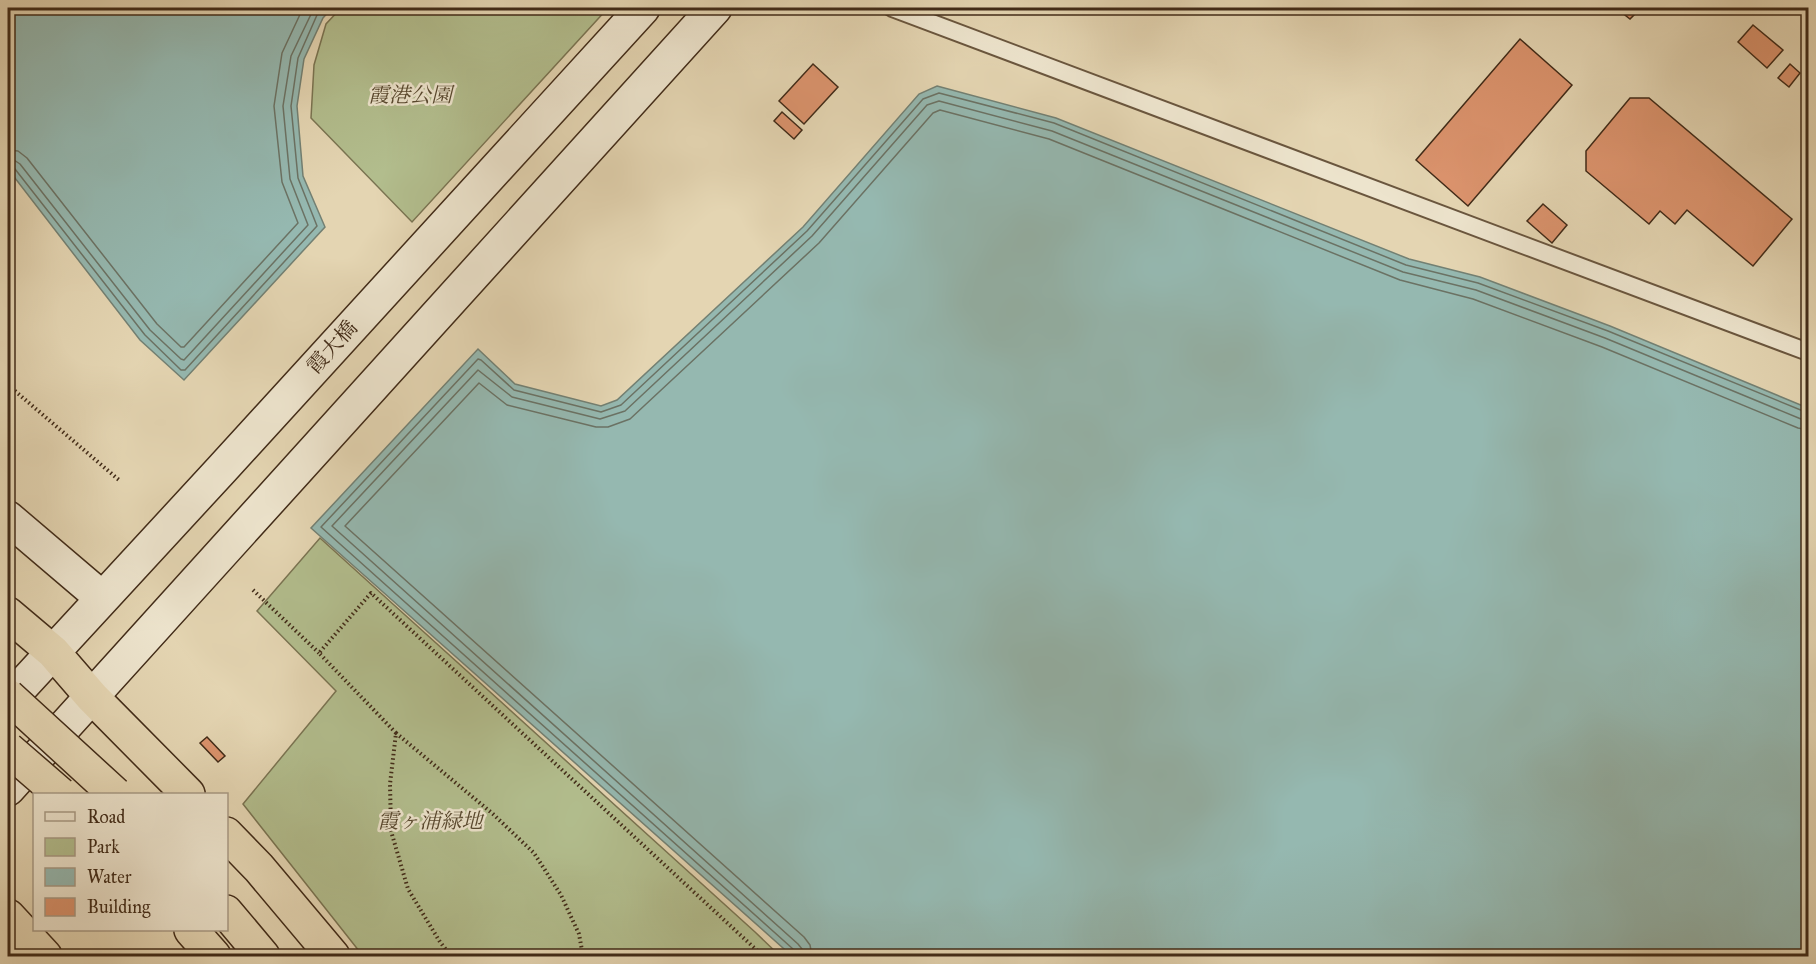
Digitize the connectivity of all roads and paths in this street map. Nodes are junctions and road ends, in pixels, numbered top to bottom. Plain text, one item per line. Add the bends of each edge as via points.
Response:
1 (643, 8) edge
2 (715, 8) edge
3 (892, 8) edge
4 (1809, 352) edge
5 (8, 384) edge
6 (119, 480) dead end
7 (8, 518) edge
8 (253, 590) dead end
9 (102, 598) junction
10 (8, 614) edge
11 (53, 652) junction
12 (319, 653) junction
13 (8, 696) edge
14 (92, 697) junction
15 (8, 700) edge
16 (396, 733) junction
17 (8, 749) edge
18 (8, 789) edge
19 (58, 793) edge
20 (113, 793) edge
21 (186, 793) edge
22 (228, 836) edge
23 (228, 914) edge
24 (8, 916) edge
25 (192, 931) edge
26 (45, 957) edge
27 (214, 957) edge
28 (263, 957) edge
29 (333, 957) edge
30 (451, 957) edge
31 (583, 957) edge
32 (763, 957) edge

1 - 9 street, 霞大橋
2 - 14 street
3 - 4 lane
5 - 6 path
7 - 9 street
8 - 12 path
9 - 11 street, 霞大橋
10 - 11 highway
11 - 14 highway
11 - 15 street, 霞大橋
12 - 16 path
12 - 32 path via 371,593
13 - 20 highway, bridge
14 - 18 street
14 - 21 highway
16 - 30 path via 390,784 391,831 408,889
16 - 31 path via 534,853 561,895 579,934
17 - 19 highway, bridge
22 - 29 highway via 260,868
23 - 28 highway
24 - 26 highway
25 - 27 highway

